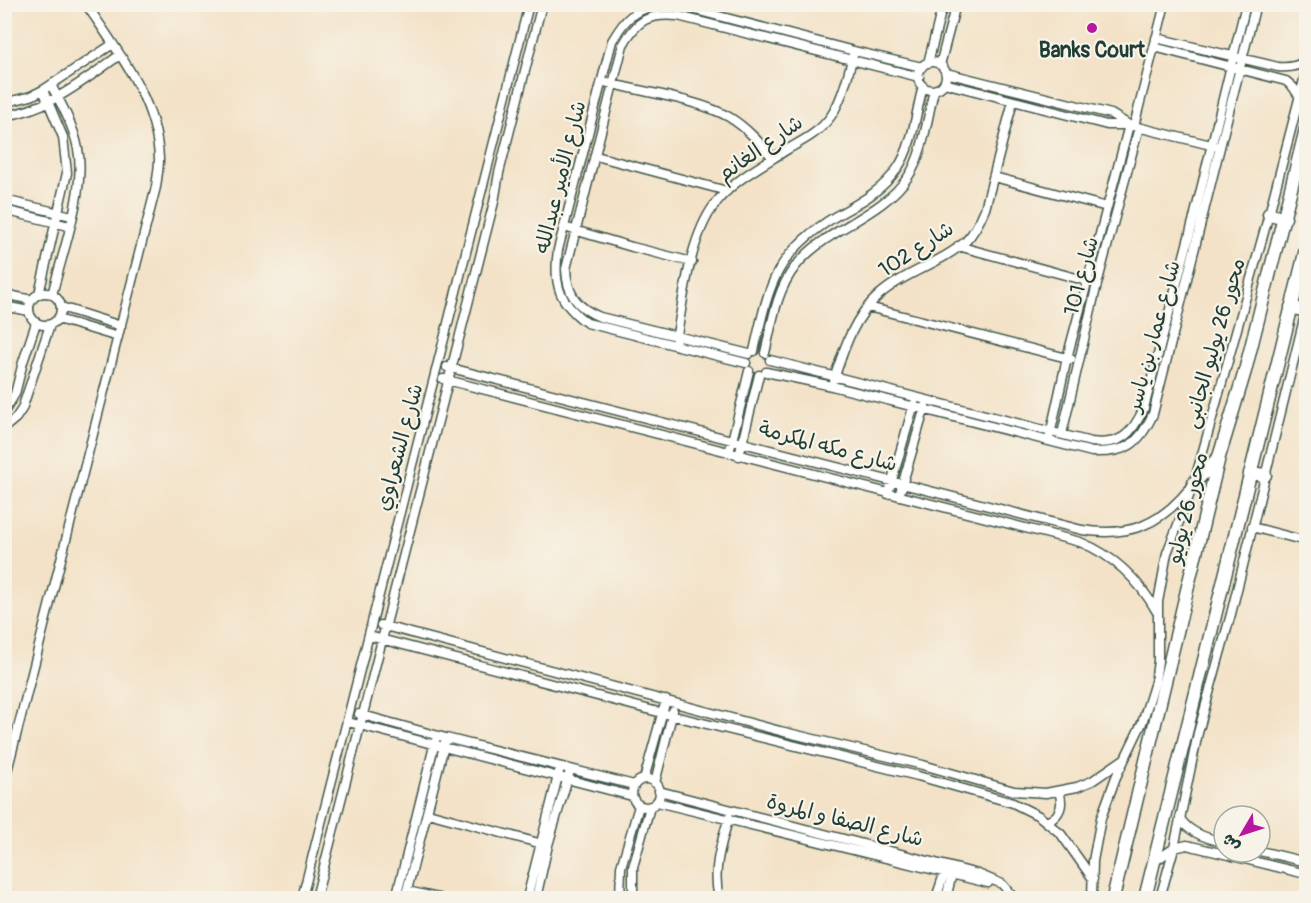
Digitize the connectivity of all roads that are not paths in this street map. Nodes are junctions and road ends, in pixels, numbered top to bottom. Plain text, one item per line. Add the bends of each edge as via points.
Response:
1 (86, 4) edge
2 (529, 4) edge
3 (542, 4) edge
4 (660, 4) edge
5 (944, 4) edge
6 (956, 4) edge
7 (1165, 4) edge
8 (1246, 4) edge
9 (1257, 4) edge
10 (1155, 42) junction
11 (113, 44) junction
12 (854, 51) junction
13 (120, 54) junction
14 (1233, 56) junction
15 (1244, 59) junction
16 (1306, 60) edge
17 (852, 61) junction
18 (925, 65) junction
19 (940, 65) junction
20 (1230, 66) junction
21 (1241, 69) junction
22 (1306, 72) edge
23 (946, 73) junction
24 (919, 77) junction
25 (602, 82) junction
26 (944, 83) junction
27 (613, 84) junction
28 (923, 86) junction
29 (47, 87) junction
30 (933, 90) junction
31 (1299, 96) junction
32 (58, 98) junction
33 (1013, 101) junction
34 (49, 102) junction
35 (4, 103) edge
36 (4, 116) edge
37 (1134, 126) junction
38 (1306, 129) edge
39 (1211, 146) junction
40 (1221, 148) junction
41 (584, 150) junction
42 (596, 154) junction
43 (773, 158) junction
44 (579, 169) junction
45 (592, 171) junction
46 (994, 177) junction
47 (727, 191) junction
48 (4, 200) edge
49 (855, 205) junction
50 (1107, 207) junction
51 (4, 210) edge
52 (58, 213) junction
53 (1269, 214) junction
54 (1200, 215) junction
55 (72, 216) junction
56 (861, 217) junction
57 (1285, 218) junction
58 (56, 224) junction
59 (69, 226) junction
60 (564, 227) junction
61 (576, 231) junction
62 (958, 246) junction
63 (1306, 249) edge
64 (692, 262) junction
65 (1088, 281) junction
66 (1097, 284) junction
67 (4, 294) edge
68 (52, 295) junction
69 (35, 297) junction
70 (4, 306) edge
71 (868, 306) junction
72 (61, 307) junction
73 (1291, 307) junction
74 (1176, 308) junction
75 (29, 311) junction
76 (1306, 311) edge
77 (581, 312) junction
78 (58, 319) junction
79 (36, 323) junction
80 (50, 325) junction
81 (121, 326) junction
82 (677, 336) junction
83 (118, 337) junction
84 (675, 346) junction
85 (767, 357) junction
86 (1067, 358) junction
87 (749, 360) junction
88 (1078, 361) junction
89 (439, 365) junction
90 (451, 368) junction
91 (763, 374) junction
92 (835, 376) junction
93 (436, 377) junction
94 (448, 380) junction
95 (832, 386) junction
96 (1148, 395) junction
97 (915, 398) junction
98 (1157, 398) junction
99 (926, 400) junction
100 (913, 407) junction
101 (924, 410) junction
102 (4, 412) edge
103 (657, 421) junction
104 (4, 428) edge
105 (1051, 431) junction
106 (1062, 434) junction
107 (655, 435) junction
108 (732, 440) junction
109 (1049, 441) junction
110 (743, 442) junction
111 (729, 453) junction
112 (739, 456) junction
113 (1219, 457) junction
114 (1250, 473) junction
115 (1265, 476) junction
116 (891, 482) junction
117 (1194, 483) junction
118 (902, 484) junction
119 (888, 494) junction
120 (899, 496) junction
121 (953, 498) junction
122 (971, 502) junction
123 (951, 510) junction
124 (1006, 511) junction
125 (968, 514) junction
126 (1003, 523) junction
127 (1052, 523) junction
128 (1252, 527) junction
129 (1049, 535) junction
130 (1306, 541) edge
131 (1158, 613) junction
132 (372, 623) junction
133 (386, 627) junction
134 (369, 636) junction
135 (382, 641) junction
136 (519, 661) junction
137 (516, 676) junction
138 (666, 699) junction
139 (676, 702) junction
140 (350, 712) junction
141 (662, 713) junction
142 (363, 715) junction
143 (672, 715) junction
144 (348, 722) junction
145 (360, 725) junction
146 (780, 731) junction
147 (436, 740) junction
148 (777, 741) junction
149 (445, 743) junction
150 (1126, 757) junction
151 (7, 764) edge
152 (923, 765) junction
153 (566, 767) junction
154 (563, 777) junction
155 (920, 777) junction
156 (5, 778) edge
157 (644, 780) junction
158 (634, 785) junction
159 (657, 787) junction
160 (1059, 792) junction
161 (632, 796) junction
162 (654, 804) junction
163 (639, 806) junction
164 (731, 809) junction
165 (428, 813) junction
166 (1180, 818) junction
167 (728, 820) junction
168 (1047, 822) junction
169 (1205, 836) junction
170 (1212, 838) edge
171 (545, 844) junction
172 (1174, 848) junction
173 (1203, 848) junction
174 (1272, 853) edge
175 (1154, 862) junction
176 (1306, 862) edge
177 (950, 870) junction
178 (1306, 874) edge
179 (1093, 879) junction
180 (995, 883) junction
181 (406, 895) edge
182 (303, 898) edge
183 (316, 898) edge
184 (396, 898) edge
185 (439, 898) edge
186 (527, 898) edge
187 (536, 898) edge
188 (620, 898) edge
189 (633, 898) edge
190 (719, 898) edge
191 (936, 898) edge
192 (946, 898) edge
193 (1007, 898) edge
194 (1014, 898) edge
195 (1092, 898) edge
196 (1113, 898) edge
197 (1144, 898) edge
198 (1160, 898) edge

1 - 11 street
2 - 89 street, شارع الشعراوي
3 - 90 street, شارع الشعراوي
4 - 12 street via 681,6
4 - 25 street, شارع الأمير عبدالله via 639,10 623,23 612,41
5 - 18 street
6 - 19 street
7 - 10 street
8 - 14 street, شارع عمار بن ياسر
9 - 15 street, شارع عمار بن ياسر
10 - 14 street
10 - 20 street
10 - 37 street
11 - 13 street
11 - 29 street
12 - 17 street, شارع الغانم
12 - 18 street
13 - 32 street
13 - 81 street via 152,116 159,161 156,188
14 - 15 street
14 - 20 street, شارع عمار بن ياسر
15 - 16 street via 1290,68
15 - 21 street, شارع عمار بن ياسر
17 - 24 street, شارع الأمير عبدالله
17 - 27 street, شارع الأمير عبدالله via 678,16 661,15 644,20 631,30
17 - 43 street, شارع الغانم via 838,102 826,122 808,138
18 - 19 street
18 - 24 street
19 - 23 street
20 - 21 street
20 - 39 street, شارع عمار بن ياسر
21 - 31 street via 1286,81
21 - 40 street, شارع عمار بن ياسر
22 - 31 street, محور 26 يوليو الجانبى
23 - 26 street
23 - 37 street via 1114,115
24 - 28 street
25 - 27 street
25 - 41 street, شارع الأمير عبدالله
26 - 30 street
26 - 33 street
27 - 42 street, شارع الأمير عبدالله
27 - 43 street via 710,108 744,127
28 - 30 street
28 - 49 street via 899,167 886,183
29 - 32 street
29 - 34 street
29 - 35 street
30 - 56 street via 910,175 895,194
31 - 53 street, محور 26 يوليو الجانبى
32 - 34 street
32 - 55 street via 75,137 80,161 80,184
33 - 37 street via 1107,125
33 - 46 street, شارع 102
34 - 36 street
34 - 52 street via 63,136 66,161
37 - 39 street
37 - 50 street, شارع 101
37 - 66 street, شارع 101
38 - 57 highway, محور 26 يوليو
39 - 40 street
39 - 54 street, شارع عمار بن ياسر
40 - 54 street, شارع عمار بن ياسر
41 - 42 street
41 - 44 street, شارع الأمير عبدالله
42 - 45 street, شارع الأمير عبدالله
42 - 47 street
43 - 47 street, شارع الغانم
44 - 45 street
44 - 60 street, شارع الأمير عبدالله
45 - 61 street, شارع الأمير عبدالله
46 - 50 street
46 - 62 street, شارع 102 via 980,223
47 - 64 street, شارع الغانم via 704,223
48 - 52 street
49 - 56 street
49 - 87 street via 819,226 783,262 771,285
50 - 65 street, شارع 101
51 - 58 street
52 - 55 street
52 - 58 street
53 - 57 highway
53 - 117 street, محور 26 يوليو الجانبى
54 - 74 street, شارع عمار بن ياسر
55 - 59 street
56 - 85 street via 809,251 793,269 782,289
57 - 113 highway, محور 26 يوليو
58 - 59 street
58 - 69 street
59 - 68 street
60 - 61 street
60 - 77 street, شارع الأمير عبدالله via 556,268 557,285 563,300
61 - 64 street
61 - 77 street, شارع الأمير عبدالله via 566,282
62 - 65 street
62 - 71 street, شارع 102 via 900,279
63 - 73 highway
64 - 82 street, شارع الغانم
65 - 66 street
65 - 86 street, شارع 101
66 - 88 street, شارع 101
67 - 69 street
68 - 69 street
68 - 72 street
69 - 75 street
70 - 75 street
71 - 86 street
71 - 92 street, شارع 102 via 850,333
72 - 78 street
72 - 81 street
73 - 76 highway
73 - 114 highway
74 - 96 street, شارع عمار بن ياسر
74 - 98 street, شارع عمار بن ياسر
75 - 79 street
76 - 115 street
77 - 82 street, شارع الأمير عبدالله
77 - 84 street, شارع الأمير عبدالله via 587,323
78 - 80 street
78 - 83 street
79 - 80 street
79 - 102 street via 15,394
80 - 104 street via 22,409
81 - 83 street
82 - 84 street, شارع الغانم
82 - 87 street, شارع الأمير عبدالله
83 - 151 street
84 - 87 street, شارع الأمير عبدالله
85 - 87 street, شارع عمار بن ياسر
85 - 91 street via 770,367
85 - 92 street, شارع عمار بن ياسر
86 - 88 street
86 - 105 street, شارع 101
87 - 91 street, شارع عمار بن ياسر
87 - 108 street
88 - 106 street, شارع 101
89 - 90 street, شارع مكه المكرمة
89 - 93 street, شارع الشعراوي
90 - 94 street, شارع الشعراوي
90 - 103 street, شارع مكه المكرمة
91 - 95 street, شارع عمار بن ياسر
91 - 110 street
92 - 95 street, شارع 102
92 - 97 street, شارع عمار بن ياسر
93 - 94 street, شارع مكه المكرمة
93 - 132 street, شارع الشعراوي
94 - 107 street, شارع مكه المكرمة
94 - 133 street, شارع الشعراوي
95 - 100 street, شارع عمار بن ياسر
96 - 98 street
96 - 106 street, شارع عمار بن ياسر via 1136,424 1123,437 1107,444
97 - 99 street, شارع عمار بن ياسر
97 - 100 street
98 - 109 street, شارع عمار بن ياسر via 1144,432 1130,446 1111,453 1092,452
99 - 101 street
99 - 105 street, شارع عمار بن ياسر
100 - 101 street, شارع عمار بن ياسر
100 - 116 street
101 - 109 street, شارع عمار بن ياسر
101 - 118 street
103 - 107 street
103 - 108 street, شارع مكه المكرمة
105 - 106 street, شارع عمار بن ياسر
105 - 109 street, شارع 101
107 - 111 street, شارع مكه المكرمة
108 - 110 street, شارع مكه المكرمة
108 - 111 street
110 - 112 street
110 - 116 street, شارع مكه المكرمة
111 - 112 street, شارع مكه المكرمة
112 - 119 street, شارع مكه المكرمة
113 - 117 highway
113 - 196 highway, محور 26 يوليو
114 - 115 highway
114 - 175 highway
115 - 128 street
116 - 118 street, شارع مكه المكرمة
116 - 119 street
117 - 127 street, شارع مكه المكرمة via 1168,512 1135,529 1100,533
117 - 131 street, محور 26 يوليو الجانبى via 1167,553
118 - 120 street
118 - 121 street, شارع مكه المكرمة
119 - 120 street, شارع مكه المكرمة
120 - 123 street, شارع مكه المكرمة
121 - 122 street, شارع مكه المكرمة
121 - 123 street
122 - 124 street, شارع مكه المكرمة
122 - 125 street
123 - 125 street, شارع مكه المكرمة
124 - 126 street
124 - 127 street, شارع مكه المكرمة
125 - 126 street, شارع مكه المكرمة
126 - 129 street, شارع مكه المكرمة
127 - 129 street
128 - 130 street
128 - 166 street
129 - 131 street, شارع مكه المكرمة via 1090,546 1116,562
131 - 150 street, محور 26 يوليو الجانبى via 1155,682
132 - 133 street
132 - 134 street, شارع الشعراوي
133 - 135 street, شارع الشعراوي
133 - 136 street
134 - 135 street
134 - 140 street, شارع الشعراوي
135 - 137 street
135 - 142 street, شارع الشعراوي
136 - 137 street
136 - 138 street
137 - 141 street
138 - 139 street
138 - 141 street
139 - 143 street
139 - 146 street
140 - 142 street
140 - 144 street, شارع الشعراوي
141 - 143 street
141 - 157 street
142 - 145 street, شارع الشعراوي
142 - 147 street
143 - 148 street
143 - 159 street
144 - 145 street
144 - 182 street, شارع الشعراوي
145 - 147 street
145 - 183 street, شارع الشعراوي
146 - 148 street
146 - 152 street
147 - 149 street
147 - 184 street
148 - 155 street
149 - 153 street
149 - 154 street
149 - 165 street
150 - 160 street via 1092,781
150 - 179 street, محور 26 يوليو الجانبى via 1101,818
151 - 156 street
152 - 155 street
152 - 160 street via 1014,791
153 - 154 street
153 - 158 street
154 - 161 street
154 - 171 street
155 - 168 street via 1013,803
157 - 158 street
157 - 159 street
158 - 161 street
159 - 162 street
159 - 164 street, شارع الصفا و المروة
160 - 168 street via 1061,808
161 - 163 street
162 - 163 street
162 - 167 street, شارع الصفا و المروة
162 - 189 street via 633,867
163 - 188 street via 621,867
164 - 167 street
164 - 177 street, شارع الصفا و المروة
165 - 171 street
165 - 181 street
166 - 169 street via 1185,826
166 - 172 street
167 - 177 street, شارع الصفا و المروة
167 - 190 street via 716,865
168 - 179 street via 1070,845
169 - 170 street
169 - 173 street
171 - 186 street
171 - 187 street
172 - 173 street
172 - 175 street
172 - 198 street
173 - 178 street
174 - 176 street
175 - 197 highway
177 - 180 street, شارع الصفا و المروة
177 - 191 street
177 - 192 street
179 - 195 street, محور 26 يوليو الجانبى
180 - 193 street, شارع الصفا و المروة
180 - 194 street, شارع الصفا و المروة
181 - 185 street

